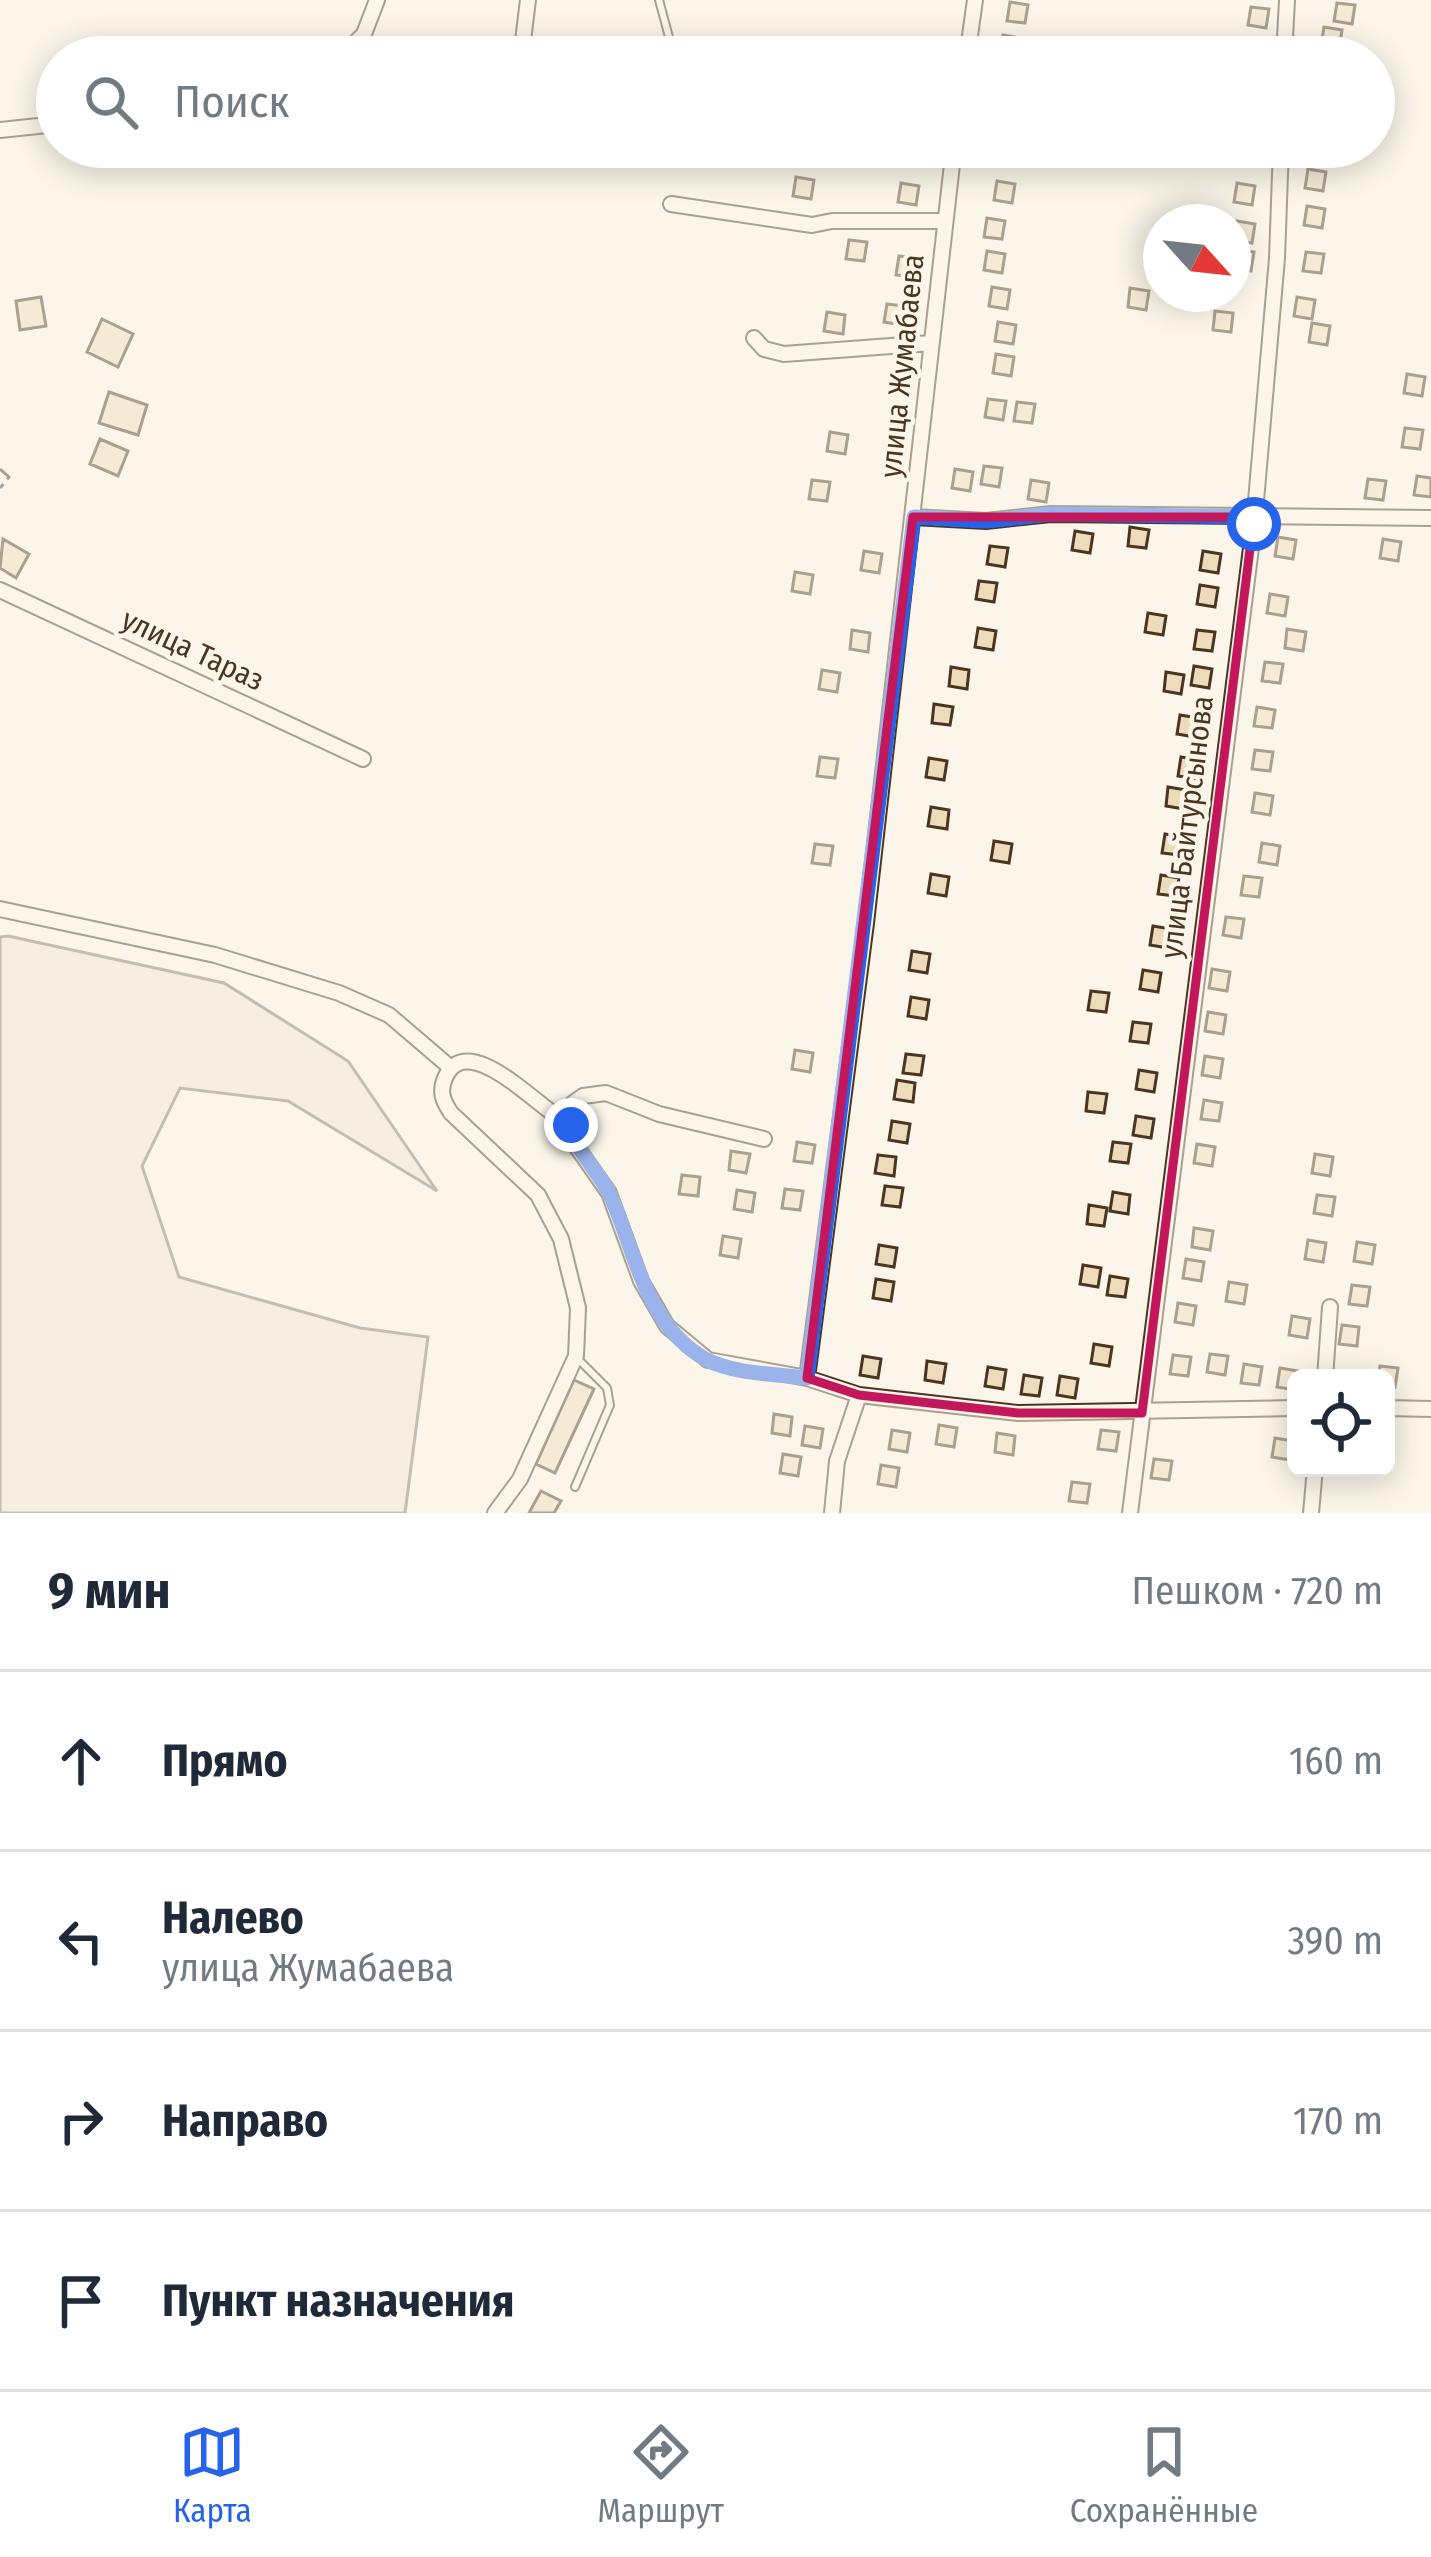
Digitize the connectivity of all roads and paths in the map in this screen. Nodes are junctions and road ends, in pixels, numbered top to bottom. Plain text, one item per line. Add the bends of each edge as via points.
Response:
1 (376, 0) edge
2 (528, 0) edge
3 (659, 0) edge
4 (975, 0) edge
5 (1287, 0) edge
6 (362, 36) edge
7 (524, 36) edge
8 (669, 36) edge
9 (970, 36) edge
10 (1286, 36) edge
11 (36, 126) edge
12 (0, 130) edge
13 (951, 168) edge
14 (1280, 168) edge
15 (671, 204) dead end
16 (944, 221) junction
17 (754, 338) dead end
18 (931, 343) junction
19 (914, 517) junction
20 (1254, 517) junction
21 (1431, 518) edge
22 (0, 590) edge
23 (363, 759) dead end
24 (0, 909) edge
25 (451, 1068) junction
26 (571, 1125) junction
27 (764, 1139) dead end
28 (1330, 1307) dead end
29 (576, 1356) junction
30 (1326, 1369) edge
31 (807, 1378) junction
32 (859, 1395) junction
33 (1287, 1408) edge
34 (1395, 1408) edge
35 (1431, 1408) edge
36 (1142, 1413) junction
37 (1314, 1477) edge
38 (575, 1487) dead end
39 (495, 1513) edge
40 (832, 1513) edge
41 (1130, 1513) edge
42 (1312, 1513) edge

1 - 6 street
2 - 7 street
3 - 8 lane
4 - 9 street
5 - 10 street
11 - 12 street
13 - 16 street, улица Жумабаева
14 - 20 street, улица Байтурсынова
15 - 16 street via 812,225
16 - 18 street, улица Жумабаева
17 - 18 street via 784,354
18 - 19 street, улица Жумабаева
19 - 20 street
19 - 31 street, улица Жумабаева
20 - 21 street
20 - 36 street, улица Байтурсынова
22 - 23 street, улица Тараз
24 - 25 street via 215,955 339,993 389,1015
25 - 26 street via 466,1061 500,1071
25 - 29 street via 442,1099 451,1113 538,1195 562,1239 578,1308
26 - 27 street via 572,1104 606,1093
26 - 31 street via 668,1327 708,1360
28 - 30 street
29 - 38 lane via 608,1388 610,1405
29 - 39 street via 520,1479
31 - 32 street
32 - 36 street via 1018,1413
32 - 40 street via 837,1461
33 - 36 street
34 - 35 street
36 - 41 street, улица Байтурсынова
37 - 42 street

